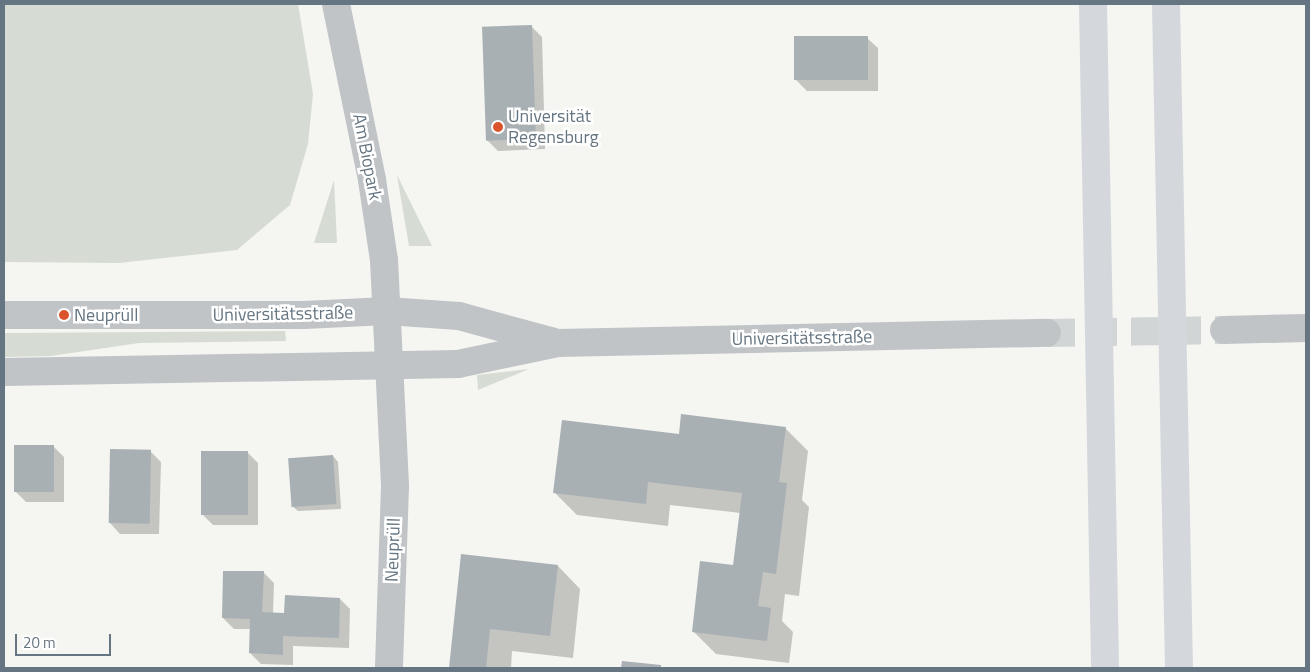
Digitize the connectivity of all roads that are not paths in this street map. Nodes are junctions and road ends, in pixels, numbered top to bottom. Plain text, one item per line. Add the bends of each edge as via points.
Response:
1 (336, 4) edge
2 (1094, 4) edge
3 (1166, 4) edge
4 (387, 311) junction
5 (4, 314) edge
6 (1306, 328) edge
7 (1224, 330) tunnel mouth
8 (1047, 333) tunnel mouth
9 (558, 343) junction
10 (391, 365) junction
11 (4, 372) edge
12 (389, 668) edge
13 (1105, 668) edge
14 (1179, 668) edge

1 - 4 street, Am Biopark via 372,180
2 - 13 highway
3 - 14 highway
4 - 5 street, Universitätsstraße via 304,315
4 - 9 street, Universitätsstraße via 458,316
4 - 10 street, Neuprüll
6 - 7 street
8 - 9 street, Universitätsstraße
9 - 10 street, Universitätsstraße via 458,364
10 - 11 street, Universitätsstraße
10 - 12 street, Neuprüll via 396,486

